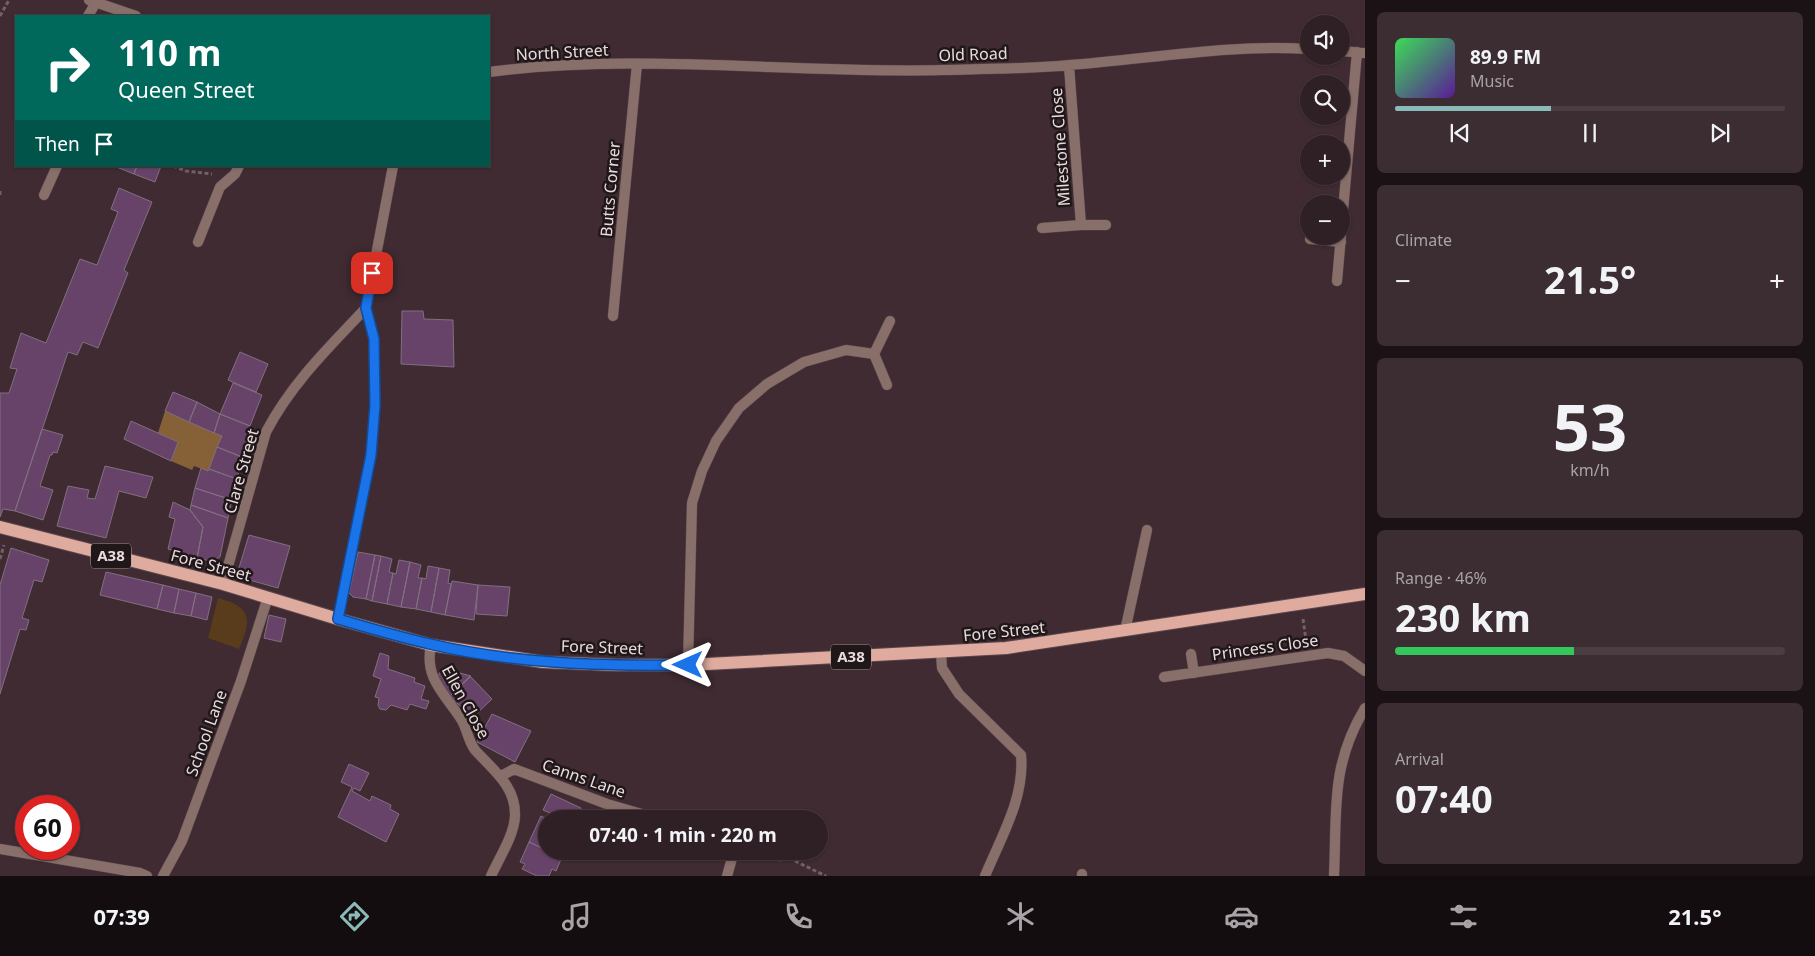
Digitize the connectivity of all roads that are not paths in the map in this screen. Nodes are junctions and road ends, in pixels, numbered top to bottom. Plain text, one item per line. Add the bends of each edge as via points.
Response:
1 (92, 2) edge
2 (88, 15) edge
3 (133, 15) edge
4 (1300, 49) edge
5 (1361, 52) edge
6 (637, 64) junction
7 (1069, 66) junction
8 (490, 72) edge
9 (56, 167) edge
10 (239, 167) edge
11 (393, 167) edge
12 (44, 195) dead end
13 (1346, 195) edge
14 (1106, 225) dead end
15 (1081, 226) junction
16 (1042, 228) dead end
17 (198, 242) dead end
18 (1340, 245) edge
19 (1337, 281) dead end
20 (366, 308) junction
21 (613, 316) dead end
22 (890, 321) dead end
23 (874, 354) junction
24 (887, 385) dead end
25 (0, 528) edge
26 (1147, 530) dead end
27 (223, 584) junction
28 (1365, 594) edge
29 (268, 597) junction
30 (338, 619) junction
31 (1125, 632) junction
32 (431, 645) junction
33 (941, 653) junction
34 (1191, 654) dead end
35 (688, 665) junction
36 (1365, 671) edge
37 (1194, 672) junction
38 (1164, 677) dead end
39 (1365, 708) edge
40 (502, 776) junction
41 (628, 810) edge
42 (0, 849) edge
43 (731, 860) edge
44 (147, 876) edge
45 (163, 876) edge
46 (491, 876) edge
47 (727, 876) edge
48 (985, 876) edge
49 (1334, 876) edge

1 - 2 street
1 - 3 street
4 - 7 street, Old Road via 1217,50
5 - 13 street
6 - 7 street, Old Road via 931,70
6 - 8 street, North Street
6 - 21 street, Butts Corner
7 - 15 street, Milestone Close
9 - 12 street
10 - 17 street via 236,174 220,187
11 - 20 street
14 - 15 street, Milestone Close
15 - 16 street, Milestone Close
18 - 19 street
20 - 27 street, Clare Street via 289,393 266,432
20 - 30 street via 374,339 374,428
22 - 23 street
23 - 24 street
23 - 35 street via 846,350 804,362 767,384 739,408 716,441 692,503
25 - 27 main road, Fore Street / A38
26 - 31 street
27 - 29 main road, Fore Street / A38
28 - 31 main road, Fore Street / A38
29 - 30 main road, Fore Street / A38
29 - 45 street, School Lane via 186,832
30 - 32 main road, Fore Street / A38
31 - 33 main road, Fore Street / A38
32 - 35 main road, Fore Street / A38 via 543,662
32 - 40 street, Ellen Close via 428,659 433,678 462,720 474,748
33 - 35 main road, Fore Street / A38
33 - 48 street via 942,668 959,694 1021,755 1023,775 1017,800
34 - 37 street, Princess Close
36 - 37 street, Princess Close via 1344,656 1328,653
37 - 38 street, Princess Close
39 - 49 street via 1355,725 1340,768 1336,794
40 - 41 street, Canns Lane via 514,769
40 - 46 street, Ellen Close via 512,796 515,817
42 - 44 street
43 - 47 street

